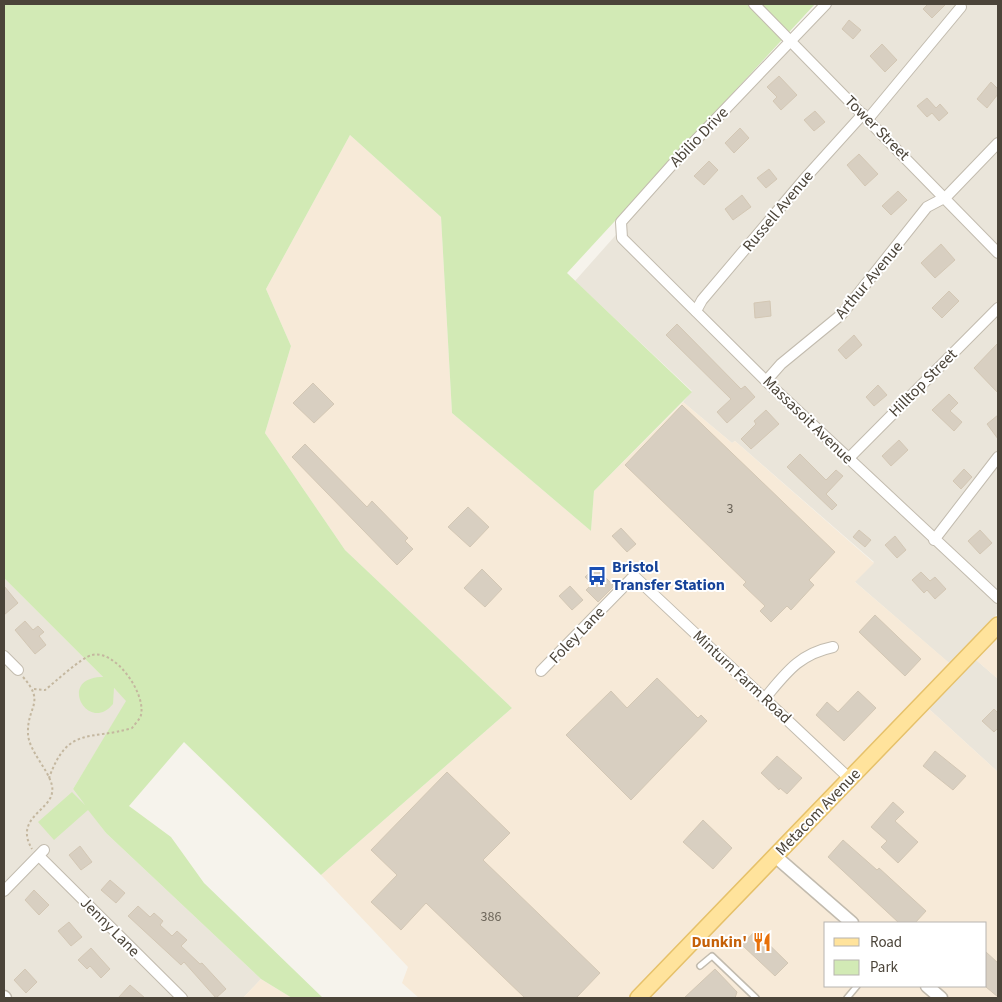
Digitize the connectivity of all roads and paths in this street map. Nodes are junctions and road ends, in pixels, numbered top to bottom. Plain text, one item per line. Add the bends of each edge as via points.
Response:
1 (754, 4) edge
2 (826, 4) edge
3 (961, 8) dead end
4 (791, 42) junction
5 (866, 116) junction
6 (998, 142) edge
7 (946, 197) junction
8 (622, 238) joint
9 (998, 253) edge
10 (998, 308) edge
11 (696, 310) junction
12 (766, 381) junction
13 (998, 457) edge
14 (848, 459) junction
15 (934, 540) junction
16 (634, 576) joint
17 (998, 598) edge
18 (998, 625) edge
19 (833, 647) dead end
20 (4, 656) edge
21 (18, 670) joint
22 (541, 671) dead end
23 (34, 689) junction
24 (765, 698) junction
25 (49, 778) junction
26 (850, 779) junction
27 (41, 853) junction
28 (775, 856) junction
29 (4, 892) edge
30 (851, 922) edge
31 (700, 966) dead end
32 (856, 987) edge
33 (928, 987) edge
34 (182, 998) edge
35 (638, 998) edge
36 (756, 998) edge
37 (847, 998) edge
38 (941, 998) edge

1 - 4 street, Tower Street
2 - 4 street, Abilio Drive
3 - 5 street, Russell Avenue
4 - 5 street, Tower Street
4 - 8 street, Abilio Drive via 621,222
5 - 7 street, Tower Street
5 - 11 street, Russell Avenue via 789,198
6 - 7 street, Arthur Avenue
7 - 9 street, Tower Street
7 - 12 street, Arthur Avenue via 927,207 917,218 903,240 842,314 781,364
8 - 11 street, Massasoit Avenue
10 - 14 street, Hilltop Street
11 - 12 street, Massasoit Avenue
12 - 14 street, Massasoit Avenue
13 - 15 street
14 - 15 street, Massasoit Avenue
15 - 17 street, Massasoit Avenue
16 - 22 street, Foley Lane
16 - 24 street, Minturn Farm Road
18 - 26 main road, Metacom Avenue
19 - 24 street via 815,651 794,665
20 - 21 street
21 - 23 path
23 - 25 path via 28,734 35,756
23 - 25 path via 45,690 91,655 104,654 124,670 138,691 141,714 132,728 86,735 68,745 56,759
24 - 26 street, Minturn Farm Road
25 - 27 path via 53,792 48,802 33,815 27,832 30,847
26 - 28 main road, Metacom Avenue
27 - 29 street
27 - 34 street, Jenny Lane
28 - 30 street
28 - 35 main road, Metacom Avenue
31 - 36 lane via 712,956
32 - 37 lane
33 - 38 street

